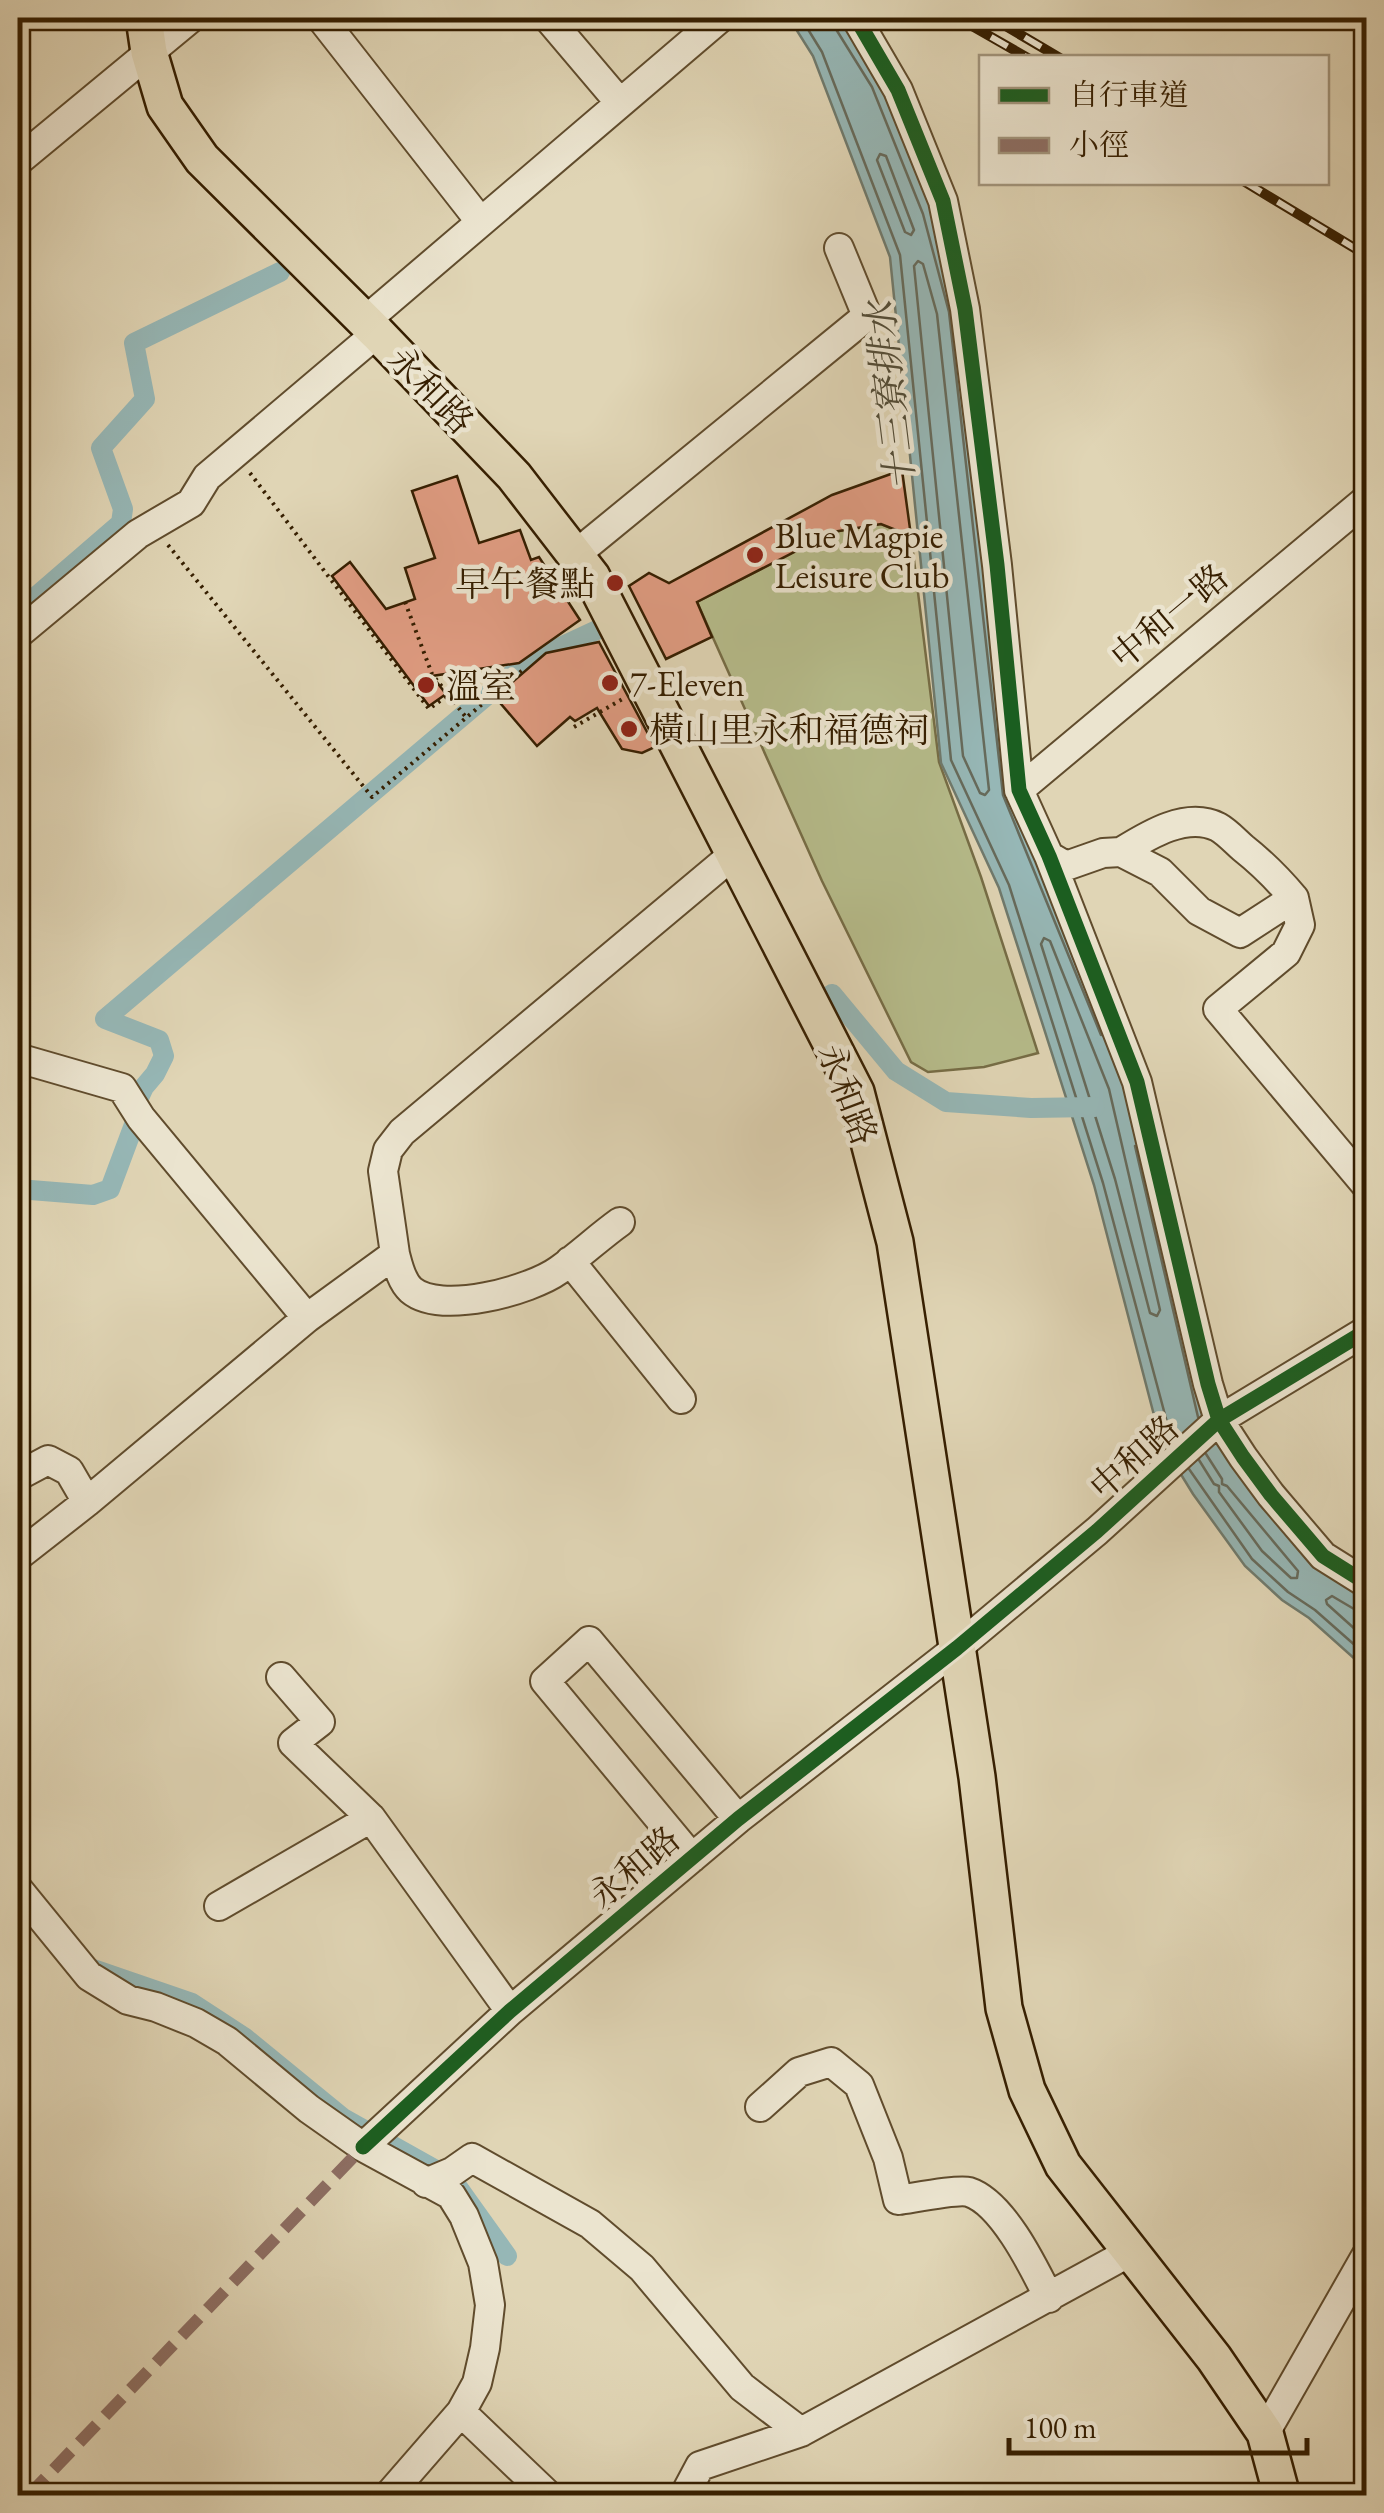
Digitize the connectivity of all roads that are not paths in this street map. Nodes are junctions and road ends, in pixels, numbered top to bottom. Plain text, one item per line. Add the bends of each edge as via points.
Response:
1 (191, 18) edge
2 (321, 18) edge
3 (548, 18) edge
4 (720, 18) edge
5 (856, 18) edge
6 (146, 35) edge
7 (620, 103) junction
8 (18, 161) edge
9 (480, 221) junction
10 (839, 248) dead end
11 (371, 327) junction
12 (1366, 500) edge
13 (575, 555) junction
14 (18, 634) edge
15 (1019, 790) junction
16 (1120, 852) junction
17 (734, 854) junction
18 (1048, 856) junction
19 (1294, 898) junction
20 (18, 1058) edge
21 (1366, 1185) edge
22 (620, 1222) dead end
23 (395, 1254) junction
24 (570, 1261) junction
25 (307, 1318) junction
26 (1366, 1332) edge
27 (681, 1399) dead end
28 (1216, 1422) junction
29 (18, 1476) edge
30 (87, 1502) junction
31 (18, 1556) edge
32 (1366, 1582) edge
33 (957, 1648) junction
34 (281, 1677) dead end
35 (371, 1818) junction
36 (738, 1820) junction
37 (692, 1858) junction
38 (18, 1888) edge
39 (219, 1906) dead end
40 (510, 2012) junction
41 (760, 2107) dead end
42 (363, 2147) junction
43 (426, 2183) junction
44 (1130, 2252) junction
45 (1366, 2256) edge
46 (1050, 2298) junction
47 (461, 2412) junction
48 (801, 2432) junction
49 (1265, 2433) junction
50 (388, 2496) edge
51 (549, 2496) edge
52 (684, 2496) edge
53 (1282, 2496) edge

1 - 6 street
2 - 9 street
3 - 7 street
4 - 7 street, 永和路
5 - 15 street via 898,90 943,201 965,309
6 - 8 street
6 - 11 main road, 永和路 via 166,106 202,159
7 - 9 street, 永和路
9 - 11 street, 永和路
10 - 13 street via 867,316
11 - 13 main road, 永和路 via 514,476
11 - 14 street, 永和路 via 206,477 191,503 138,534
12 - 15 street, 中和一路
13 - 17 main road, 永和路
15 - 18 street
16 - 18 street via 1066,866
16 - 19 street via 1160,872 1199,911 1240,932
16 - 19 street via 1152,832 1217,826
17 - 23 street via 402,1132 383,1171
17 - 33 main road, 永和路 via 856,1092 895,1242
18 - 28 street via 1137,1082
19 - 21 street via 1300,925 1286,953 1218,1009
20 - 25 street via 122,1088
22 - 24 street
23 - 24 street via 411,1290 441,1302 512,1292
23 - 25 street
24 - 27 street
25 - 30 street
26 - 28 street, 中和路
28 - 32 street via 1322,1556
28 - 33 street, 中和路
29 - 30 street via 48,1460 69,1471
30 - 31 street
33 - 36 street, 永和路
33 - 44 main road, 永和路 via 1004,2008 1027,2090 1063,2165
34 - 35 street via 320,1722 293,1743
35 - 39 street
35 - 40 street
36 - 37 street, 永和路
36 - 37 street, 永和路 via 589,1640 545,1680
37 - 40 street, 永和路
38 - 42 street via 89,1976 226,2041
40 - 42 street, 永和路
41 - 46 street via 799,2072 831,2062 859,2085 898,2200 967,2191 987,2203 1022,2244
42 - 43 street
43 - 47 street via 451,2196 464,2216 490,2304 478,2382
43 - 48 street via 472,2158 590,2224 642,2268 742,2386
44 - 46 street
44 - 49 main road, 永和路
45 - 49 street
46 - 48 street
47 - 50 street
47 - 51 street
48 - 52 street via 700,2466
49 - 53 main road, 永和路

